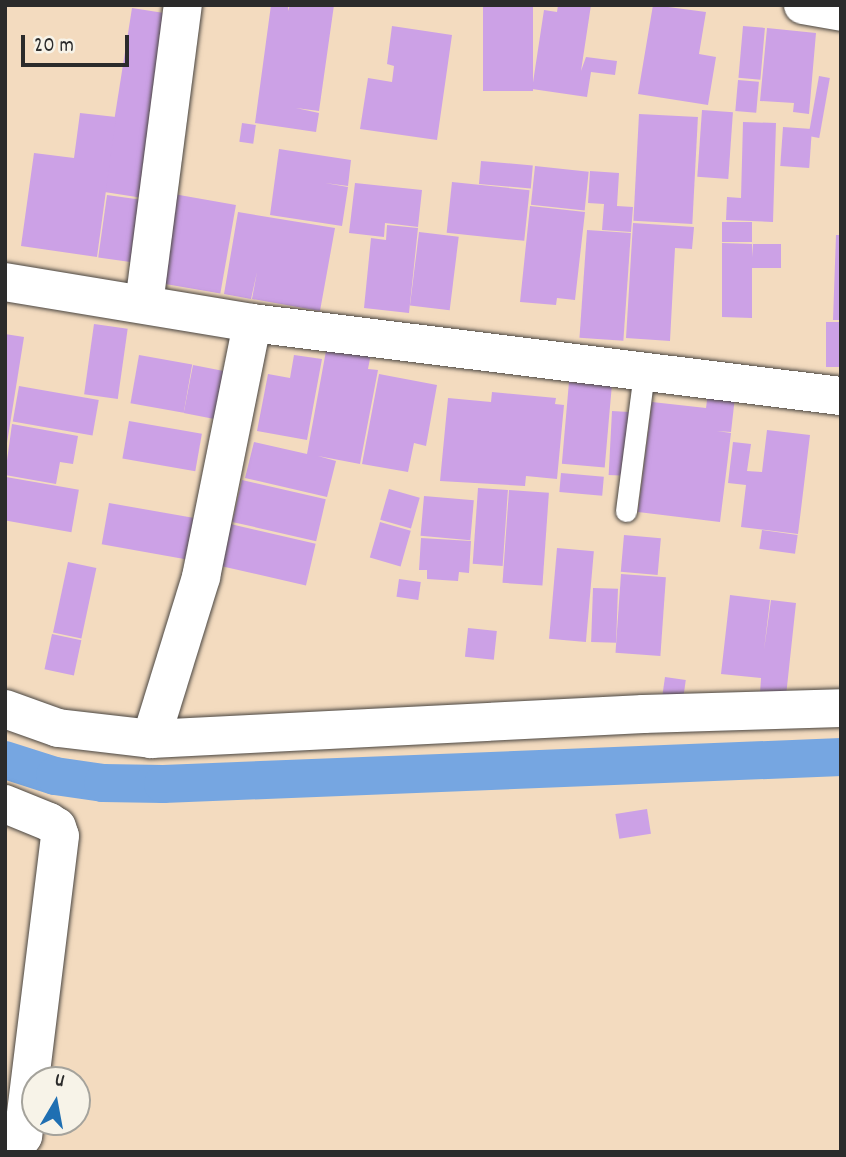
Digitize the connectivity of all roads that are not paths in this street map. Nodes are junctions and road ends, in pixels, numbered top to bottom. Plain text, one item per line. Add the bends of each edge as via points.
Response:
1 (183, 5) edge
2 (803, 5) edge
3 (841, 12) edge
4 (5, 282) edge
5 (144, 304) junction
6 (252, 323) junction
7 (644, 372) junction
8 (841, 396) edge
9 (626, 511) dead end
10 (841, 708) edge
11 (5, 709) edge
12 (150, 739) junction
13 (5, 804) edge
14 (5, 1146) edge

1 - 5 street
2 - 3 street
4 - 5 street
5 - 6 street
6 - 7 street
6 - 12 street via 201,577
7 - 8 street
7 - 9 lane
10 - 12 street
11 - 12 street via 58,728
13 - 14 street via 49,822 60,836 23,1136 16,1146

